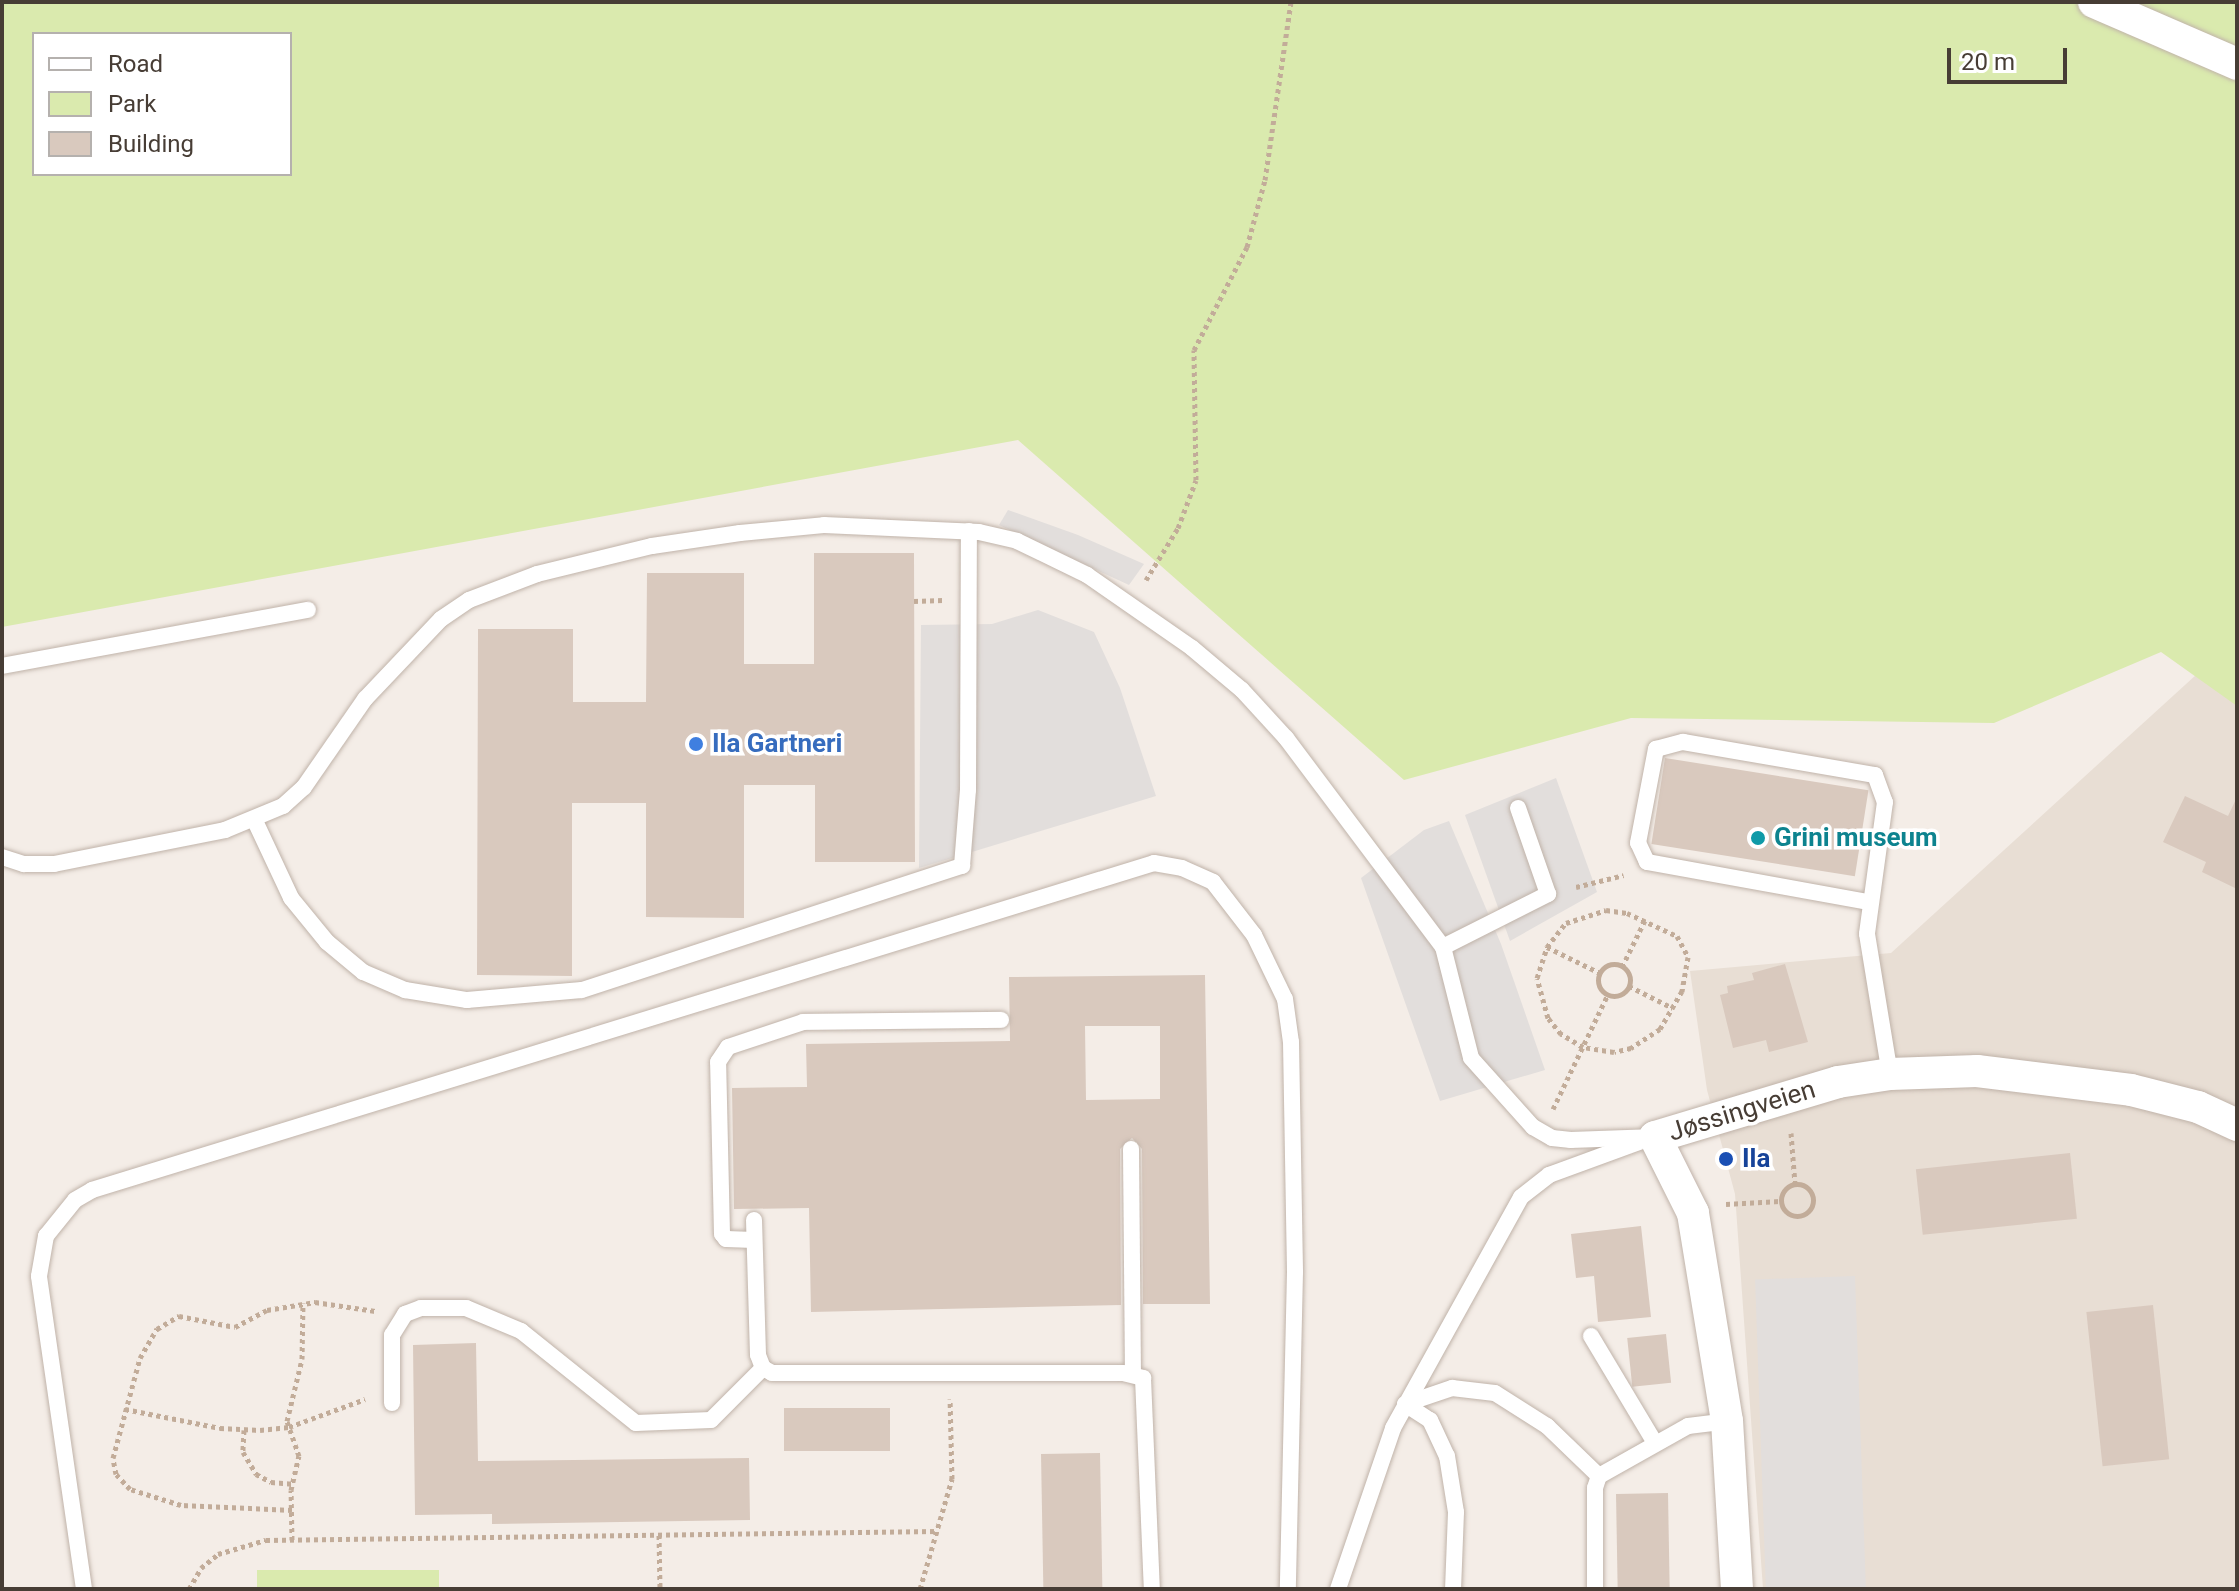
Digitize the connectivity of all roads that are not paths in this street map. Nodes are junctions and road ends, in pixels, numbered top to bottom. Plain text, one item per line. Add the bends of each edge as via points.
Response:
1 (2094, 2) edge
2 (2237, 64) edge
3 (969, 531) junction
4 (308, 610) dead end
5 (2, 666) edge
6 (1518, 808) dead end
7 (255, 821) junction
8 (2, 857) edge
9 (1868, 902) junction
10 (1443, 947) junction
11 (1001, 1020) dead end
12 (1890, 1074) junction
13 (2237, 1125) edge
14 (1655, 1137) junction
15 (1131, 1149) dead end
16 (754, 1220) dead end
17 (754, 1240) junction
18 (1591, 1336) dead end
19 (763, 1368) junction
20 (1133, 1373) junction
21 (392, 1396) road end
22 (1405, 1404) junction
23 (1727, 1421) junction
24 (1655, 1443) junction
25 (1599, 1476) junction
26 (84, 1589) edge
27 (1152, 1589) edge
28 (1288, 1589) edge
29 (1338, 1589) edge
30 (1453, 1589) edge
31 (1595, 1589) edge
32 (1737, 1589) edge

1 - 2 street
3 - 7 lane via 824,525 740,533 652,546 537,574 469,600 411,646 365,699 304,787
3 - 7 lane via 968,790 962,866 582,990 467,1000 405,990 363,972 327,942 291,898
3 - 10 lane via 1017,541 1087,575 1232,682 1286,738
4 - 5 lane
6 - 10 lane via 1548,894
7 - 8 lane via 54,864 24,864
9 - 9 lane via 1661,868 1639,854 1652,759 1666,743 1875,775 1885,802
9 - 12 lane via 1868,949
10 - 14 lane via 1471,1058 1499,1094 1542,1132 1571,1140
11 - 17 lane via 803,1022 728,1047 718,1062 722,1234 726,1239
12 - 13 street, Jøssingveien via 1977,1071 2073,1079 2198,1107
12 - 14 street, Jøssingveien via 1788,1096
14 - 22 lane via 1531,1185
14 - 23 street, Jøssingveien via 1690,1206
15 - 20 lane
16 - 17 lane
17 - 19 lane via 758,1355
18 - 24 lane
19 - 20 lane via 781,1375
19 - 21 lane via 711,1420 636,1423 521,1331 490,1314 421,1308 397,1323
20 - 27 lane via 1146,1386
22 - 25 lane via 1452,1388 1495,1393 1547,1426
22 - 29 lane
22 - 30 lane via 1430,1420 1447,1456 1456,1512
23 - 24 lane via 1688,1426
23 - 32 street, Jøssingveien
24 - 25 lane
25 - 31 lane
26 - 28 lane via 39,1276 46,1236 75,1200 92,1190 1154,863 1213,882 1254,935 1285,999 1291,1042 1295,1272

